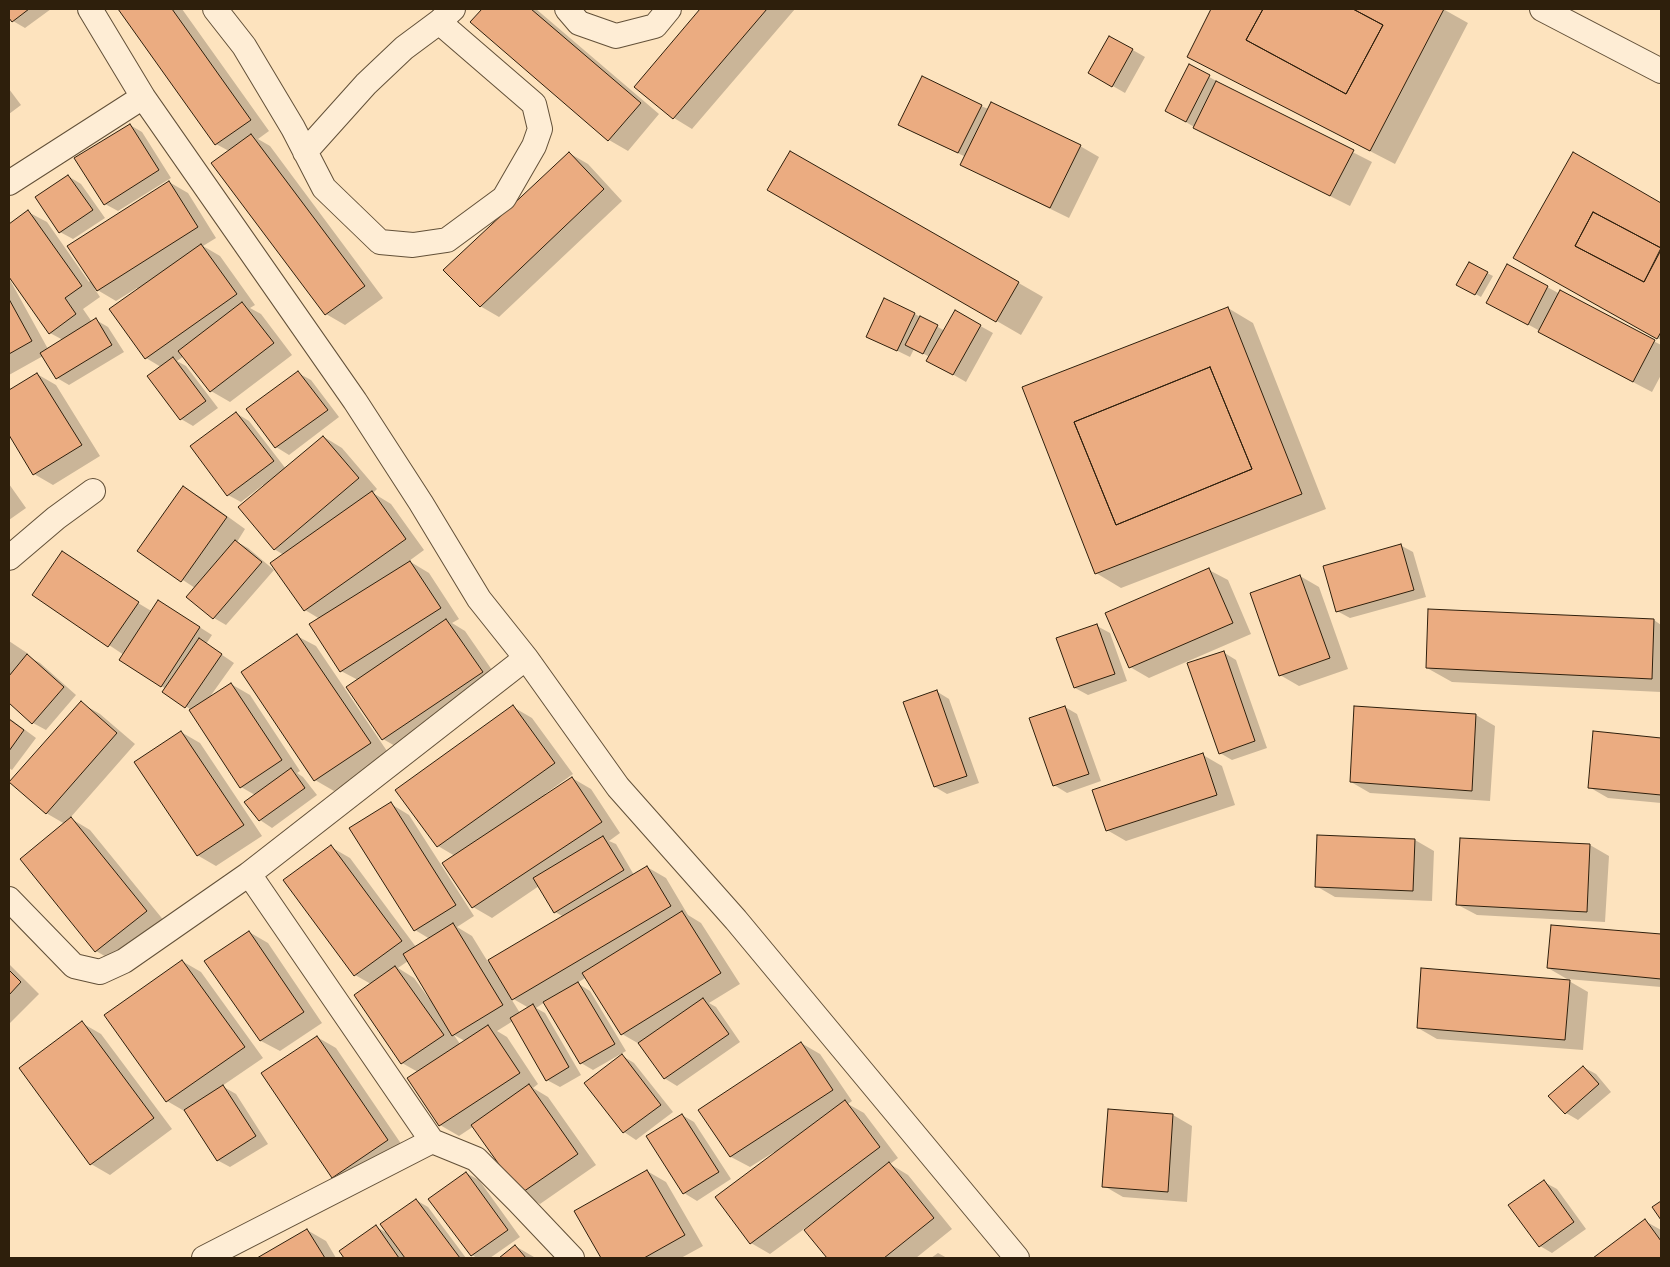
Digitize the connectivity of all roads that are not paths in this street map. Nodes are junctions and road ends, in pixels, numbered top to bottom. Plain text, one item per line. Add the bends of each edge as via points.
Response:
1 (90, 9) edge
2 (215, 9) edge
3 (567, 9) edge
4 (669, 9) edge
5 (1542, 9) edge
6 (446, 16) edge
7 (1661, 71) edge
8 (143, 97) junction
9 (304, 152) junction
10 (9, 183) edge
11 (93, 491) dead end
12 (9, 558) edge
13 (526, 658) junction
14 (249, 874) junction
15 (9, 900) edge
16 (432, 1141) junction
17 (204, 1258) edge
18 (572, 1258) edge
19 (1017, 1258) edge

1 - 8 street
2 - 9 street via 244,46
3 - 4 street via 579,23 616,36 655,26
5 - 7 street
6 - 9 street via 404,48 366,84
6 - 9 street via 534,104 540,129 534,146 504,198 447,240 413,245 380,242 324,188
8 - 10 street
8 - 13 street via 355,401 479,599
11 - 12 street
13 - 14 street
13 - 19 street via 618,787 736,920
14 - 15 street via 124,961 100,972 74,966
14 - 16 street
16 - 17 street
16 - 18 street via 476,1159

